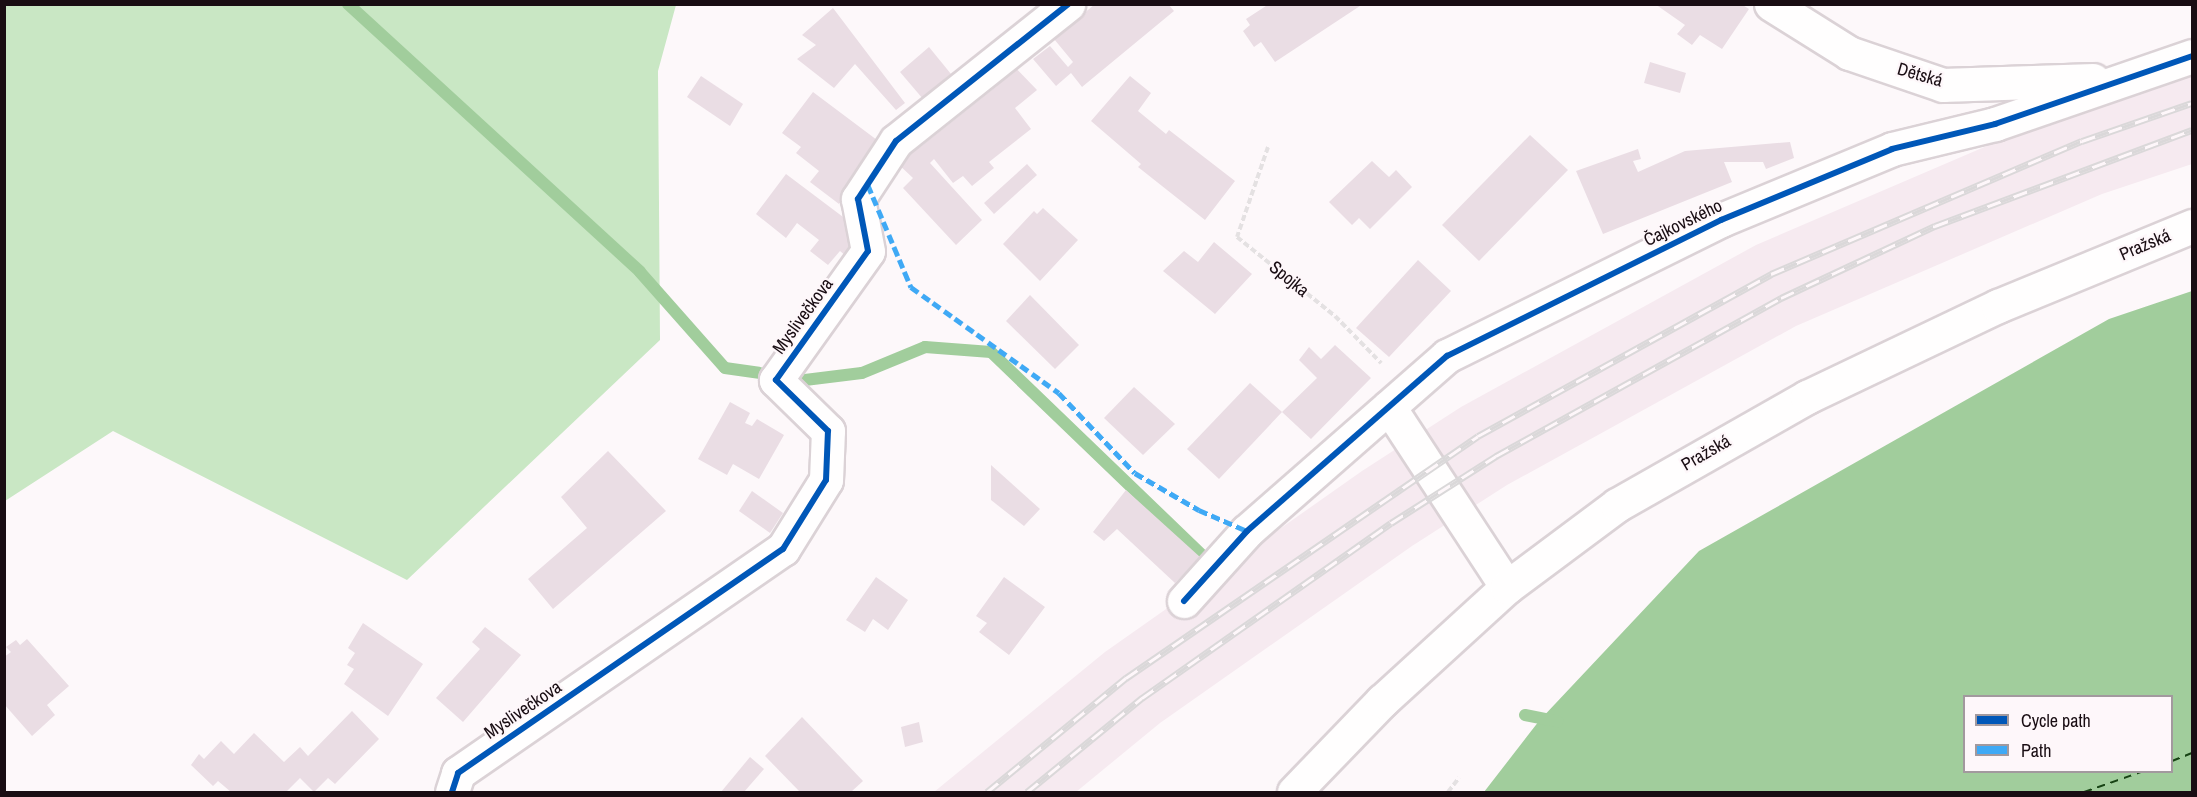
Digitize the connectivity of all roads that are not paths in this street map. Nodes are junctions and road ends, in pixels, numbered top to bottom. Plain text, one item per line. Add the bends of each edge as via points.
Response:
1 (1068, 4) edge
2 (1771, 4) edge
3 (2193, 56) edge
4 (2121, 79) junction
5 (2193, 226) edge
6 (1398, 398) junction
7 (1507, 587) junction
8 (1184, 601) dead end
9 (452, 792) edge
10 (1294, 792) edge

1 - 9 street, Myslivečkova via 896,141 858,199 868,251 776,380 828,431 826,480 783,549 458,773
2 - 4 street, Dětská via 1849,53 1943,85
3 - 4 street, Čajkovského
4 - 6 street, Čajkovského via 1995,124 1892,149 1721,220 1447,356
5 - 7 street, Pražská via 1998,306 1807,397 1617,506
6 - 7 street
6 - 8 street, Čajkovského via 1246,531
7 - 10 street, Pražská via 1382,701

